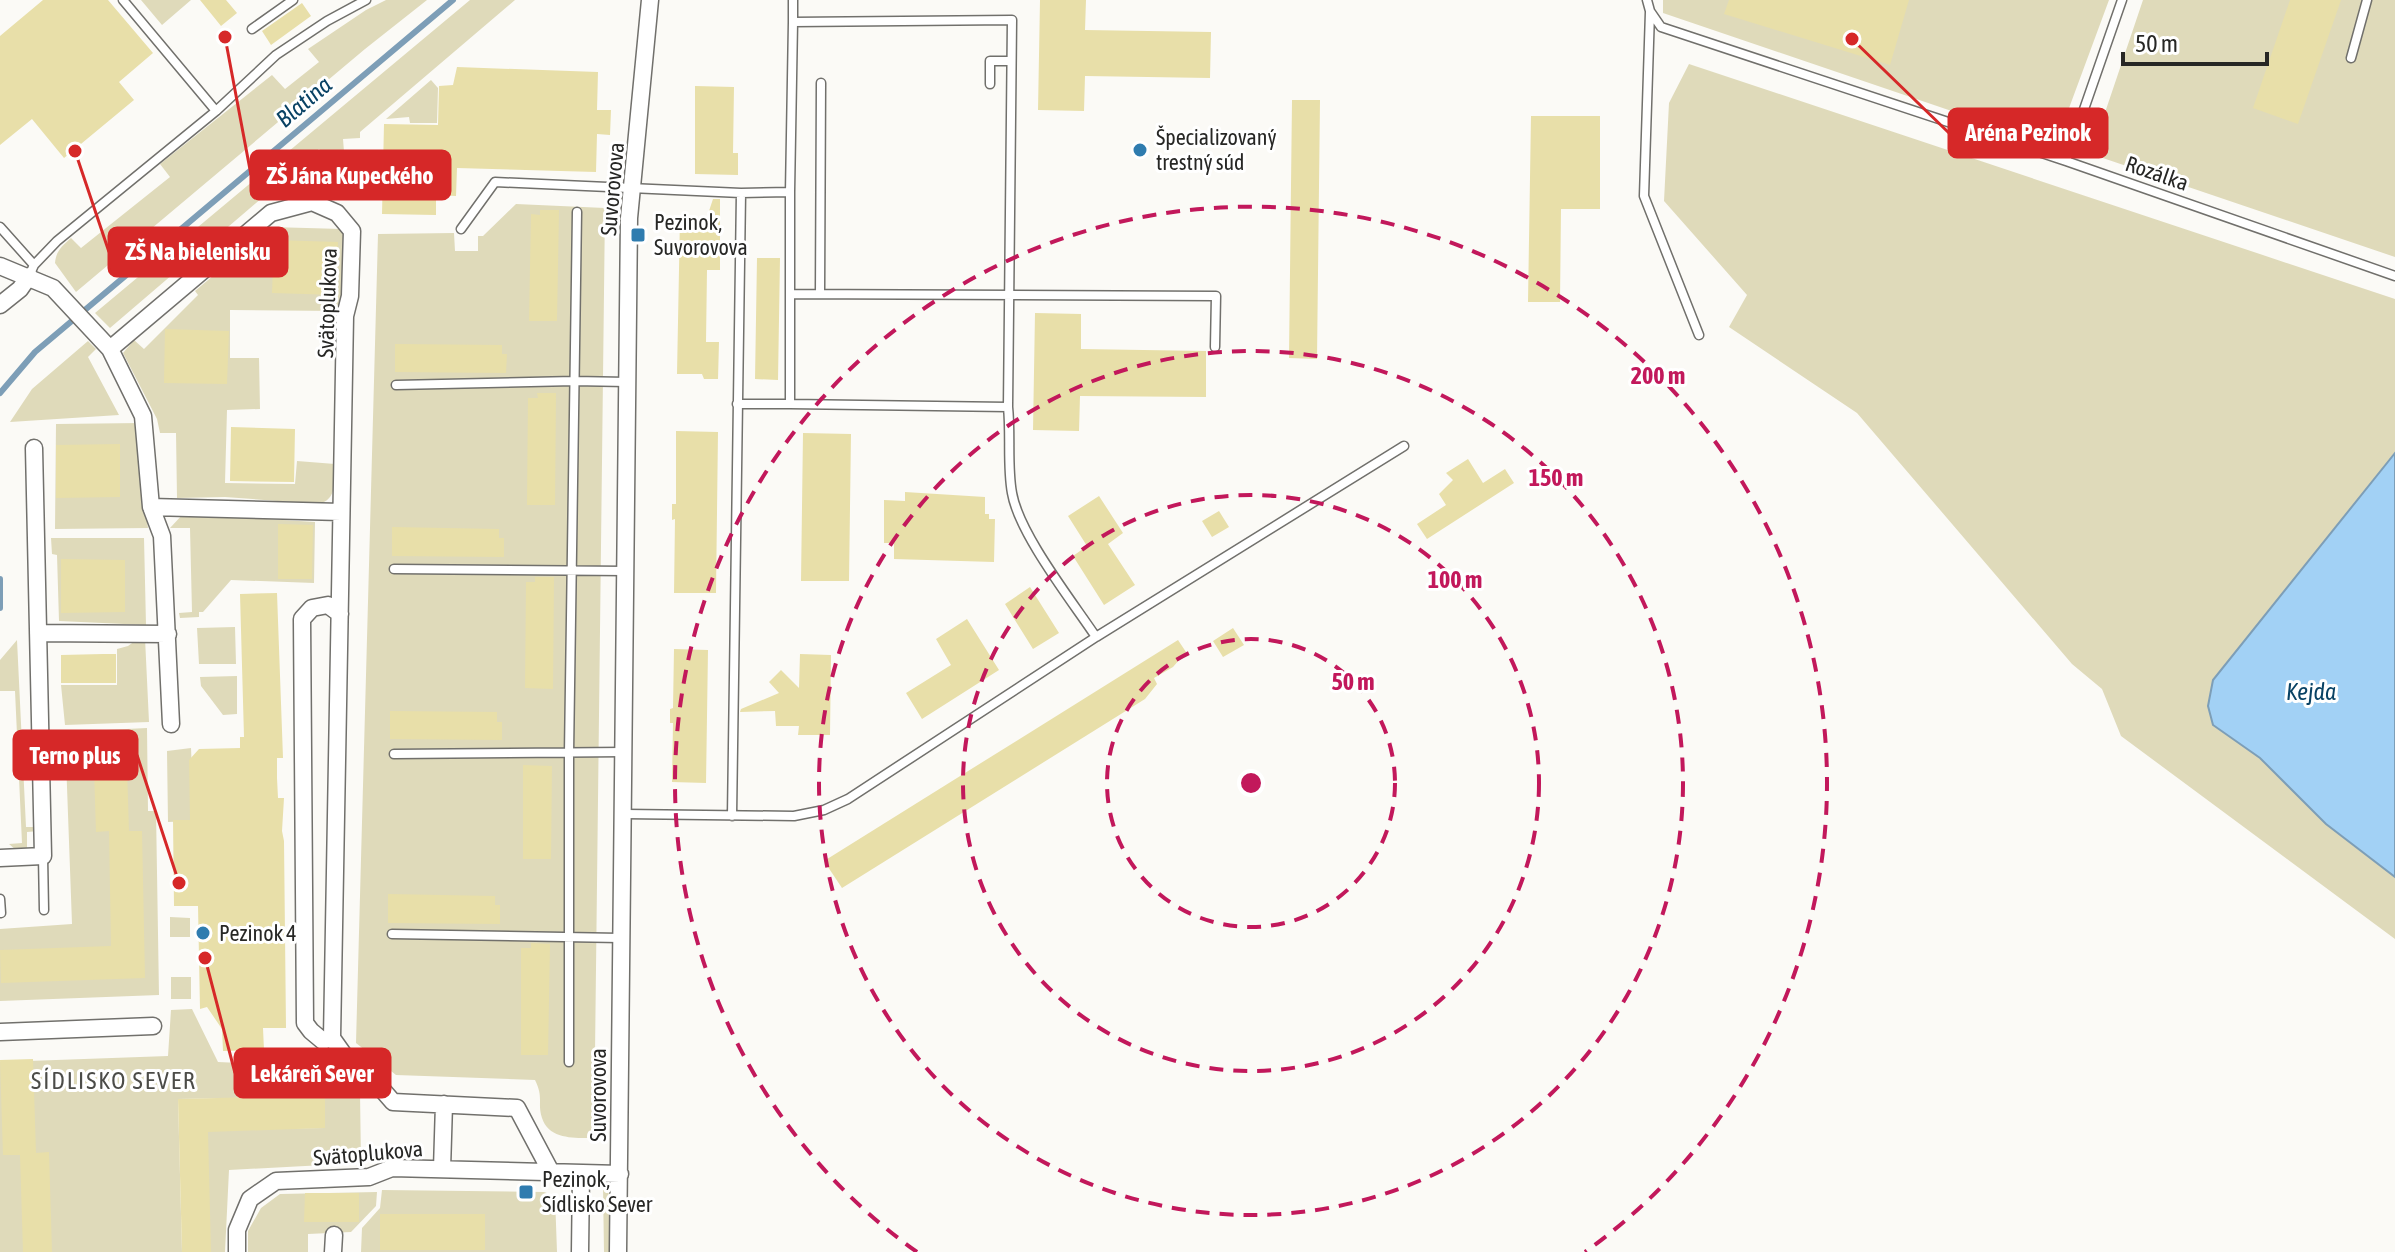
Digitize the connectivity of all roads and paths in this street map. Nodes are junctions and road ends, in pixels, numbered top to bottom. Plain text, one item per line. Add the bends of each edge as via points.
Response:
1 (123, 0) edge
2 (293, 0) edge
3 (366, 0) edge
4 (650, 0) edge
5 (793, 0) edge
6 (1647, 0) edge
7 (2122, 0) edge
8 (2367, 0) edge
9 (1650, 11) junction
10 (793, 22) junction
11 (252, 29) dead end
12 (2351, 58) dead end
13 (1011, 61) junction
14 (821, 83) dead end
15 (990, 84) dead end
16 (216, 111) junction
17 (2066, 161) junction
18 (633, 189) junction
19 (790, 192) junction
20 (741, 193) junction
21 (577, 212) dead end
22 (0, 227) edge
23 (461, 229) dead end
24 (0, 266) edge
25 (32, 271) junction
26 (2395, 276) edge
27 (790, 294) junction
28 (820, 294) junction
29 (1009, 295) junction
30 (0, 305) edge
31 (1699, 335) dead end
32 (1215, 347) dead end
33 (110, 349) junction
34 (574, 381) junction
35 (628, 382) junction
36 (396, 385) dead end
37 (737, 404) junction
38 (790, 404) junction
39 (1008, 407) junction
40 (1404, 446) dead end
41 (34, 448) dead end
42 (151, 507) junction
43 (341, 512) junction
44 (394, 569) dead end
45 (572, 569) junction
46 (626, 571) junction
47 (340, 614) junction
48 (38, 633) junction
49 (168, 634) junction
50 (1096, 637) junction
51 (171, 724) dead end
52 (625, 752) junction
53 (569, 753) junction
54 (394, 754) dead end
55 (625, 814) junction
56 (732, 816) junction
57 (43, 856) junction
58 (0, 858) edge
59 (0, 899) edge
60 (44, 910) dead end
61 (1, 913) edge
62 (392, 934) dead end
63 (569, 936) junction
64 (620, 938) junction
65 (153, 1026) dead end
66 (0, 1032) edge
67 (332, 1038) junction
68 (569, 1062) dead end
69 (444, 1104) junction
70 (442, 1169) junction
71 (551, 1172) junction
72 (581, 1174) junction
73 (620, 1174) junction
74 (237, 1252) edge
75 (580, 1252) edge
76 (618, 1252) edge

1 - 16 lane
2 - 11 lane
3 - 16 lane via 276,55
4 - 18 street, Suvorovova
5 - 10 lane
6 - 9 lane
7 - 17 lane
8 - 12 lane
9 - 17 lane, Rozálka via 1661,27
9 - 31 lane via 1644,196
10 - 13 lane via 1012,20
10 - 19 lane
13 - 15 lane via 990,61
13 - 29 lane
14 - 28 lane
16 - 25 lane via 57,241
17 - 26 lane, Rozálka
18 - 20 lane
18 - 23 lane via 495,182
18 - 35 street, Suvorovova
19 - 20 lane
19 - 27 lane
20 - 37 lane
21 - 34 lane, Suvorovova
22 - 25 lane
24 - 25 street via 10,272
25 - 30 street
25 - 33 street
27 - 28 lane
27 - 38 lane
28 - 29 lane
29 - 32 lane via 1216,296
29 - 39 lane
33 - 42 street via 143,416
33 - 43 street, Svätoplukova via 271,213 312,202 337,213 352,231
34 - 35 lane
34 - 36 lane
34 - 45 lane, Suvorovova
35 - 46 street, Suvorovova
37 - 38 lane
37 - 56 lane
38 - 39 lane
39 - 50 lane via 1015,507
40 - 50 lane
41 - 48 street
42 - 43 street
42 - 49 street via 162,536
43 - 47 street, Svätoplukova
44 - 45 lane
45 - 46 lane
45 - 53 lane, Suvorovova
46 - 52 street, Suvorovova
47 - 67 street, Svätoplukova
47 - 67 street via 328,605 312,608 302,619 305,1023 323,1041
48 - 49 street
48 - 57 street
49 - 51 street
50 - 56 lane via 848,799 794,816
52 - 53 lane
52 - 55 street, Suvorovova
53 - 54 lane
53 - 63 lane, Suvorovova
55 - 56 lane
55 - 64 street, Suvorovova
57 - 58 street
57 - 60 lane
59 - 61 lane
62 - 63 lane
63 - 64 lane
63 - 68 lane, Suvorovova
64 - 73 street, Suvorovova
65 - 66 street
67 - 69 street via 349,1062 393,1102
69 - 70 street
69 - 71 street via 517,1108
70 - 71 street, Svätoplukova
70 - 74 street, Svätoplukova via 392,1168 369,1177 276,1181 250,1199 237,1230
71 - 72 street, Svätoplukova
72 - 73 street, Svätoplukova
72 - 75 street
73 - 76 street, Suvorovova

